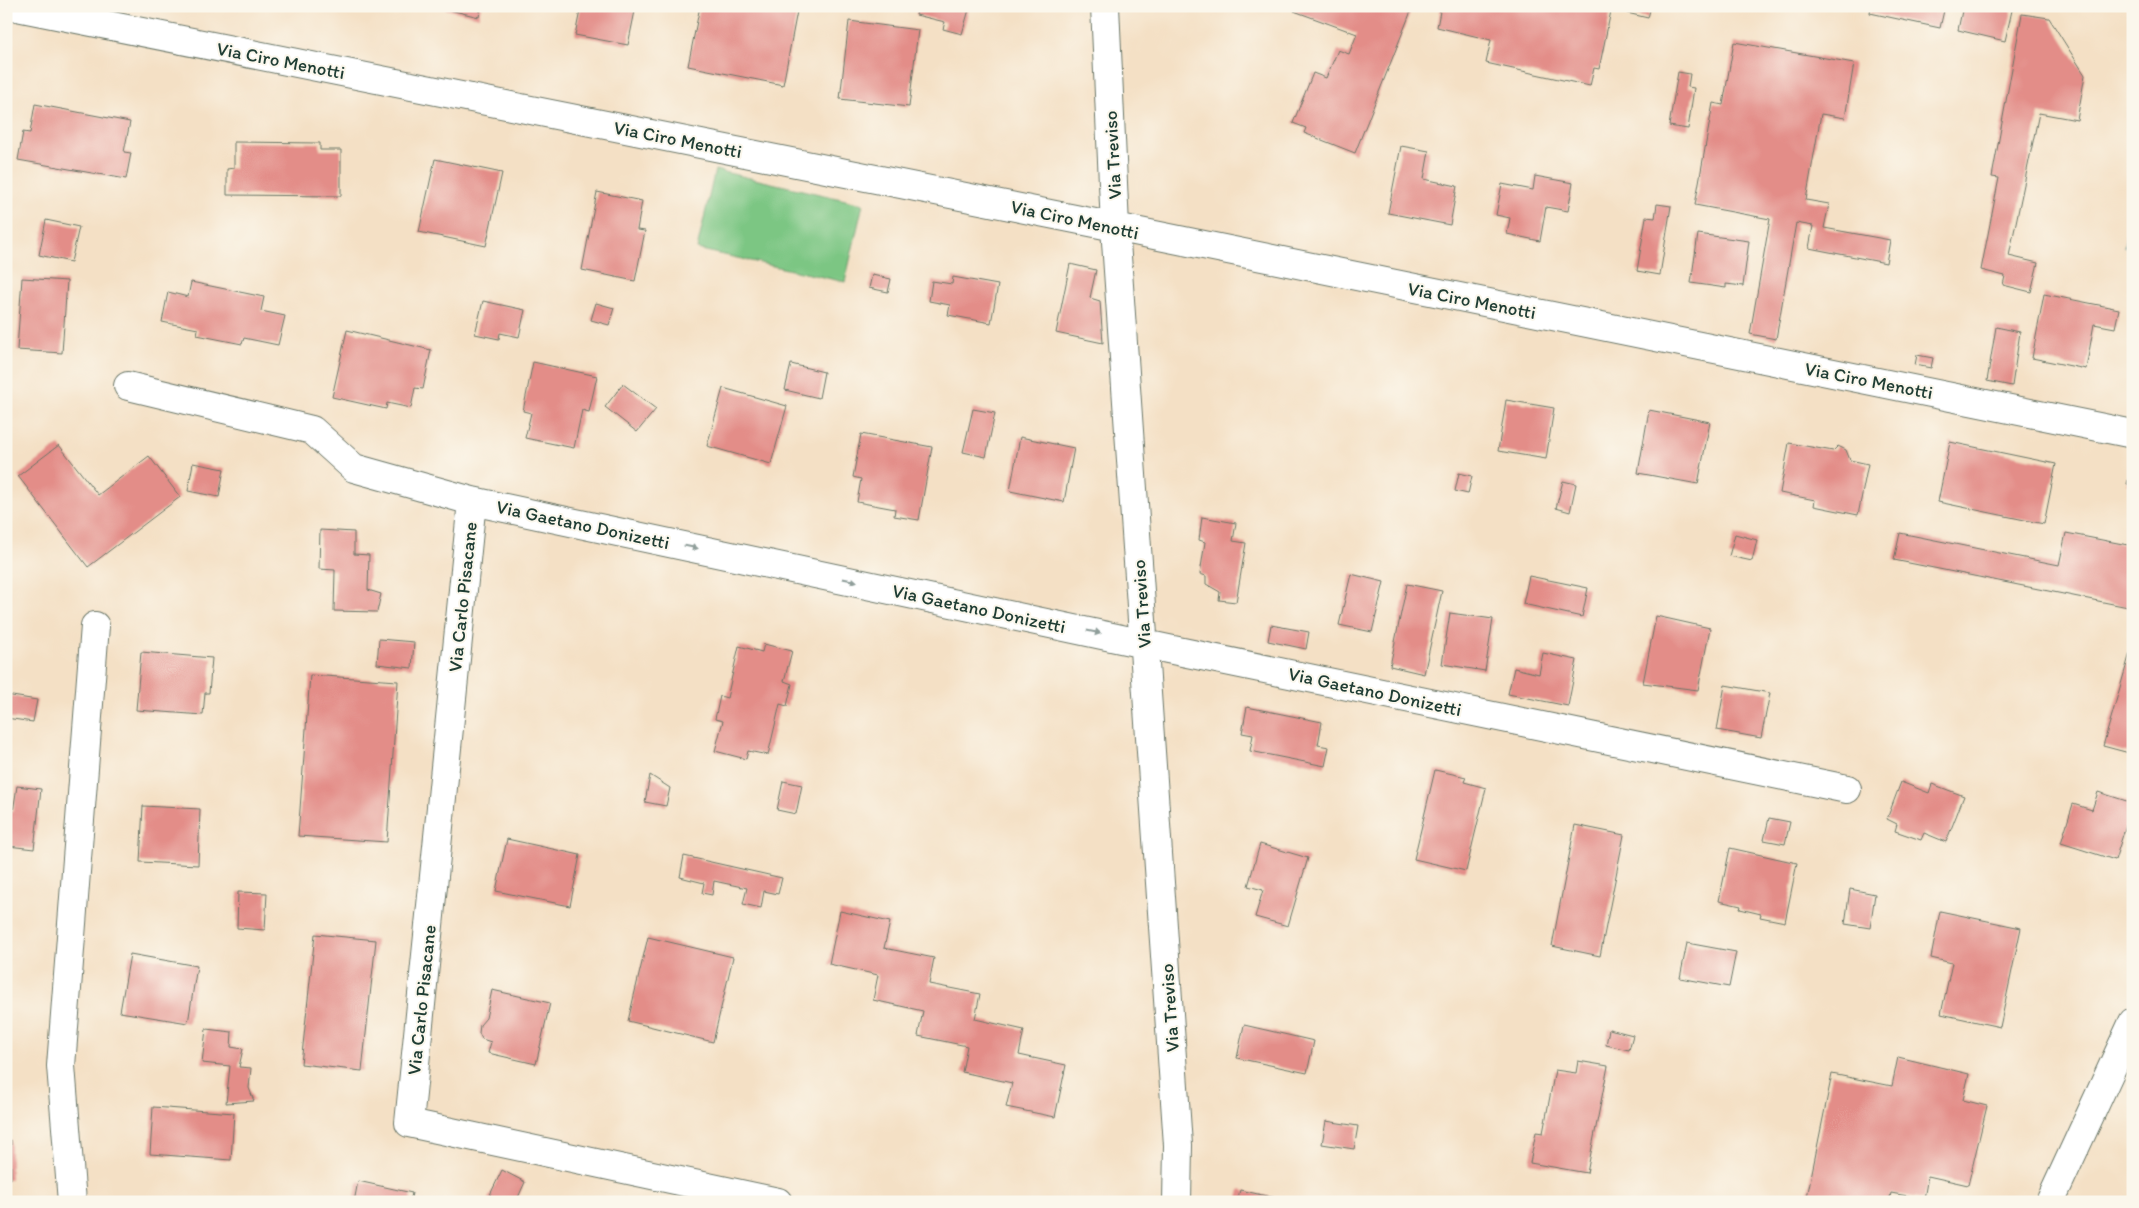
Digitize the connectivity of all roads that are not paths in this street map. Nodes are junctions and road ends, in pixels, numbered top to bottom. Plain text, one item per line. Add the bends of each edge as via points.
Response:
1 (1105, 6) edge
2 (17, 7) edge
3 (1115, 227) junction
4 (128, 386) dead end
5 (2133, 434) edge
6 (472, 501) junction
7 (95, 626) dead end
8 (1144, 642) junction
9 (1847, 789) dead end
10 (2133, 1022) edge
11 (72, 1202) edge
12 (778, 1202) edge
13 (1177, 1202) edge
14 (2050, 1202) edge

1 - 3 street, Via Treviso
2 - 3 street, Via Ciro Menotti
3 - 5 street, Via Ciro Menotti
3 - 8 street, Via Treviso
4 - 6 street, Via Gaetano Donizetti via 312,430 354,468
6 -> 8 street, Via Gaetano Donizetti
6 - 12 street, Via Carlo Pisacane via 409,1123
7 - 11 street via 61,1066
8 - 9 street, Via Gaetano Donizetti
8 - 13 street, Via Treviso via 1178,1145
10 - 14 street

